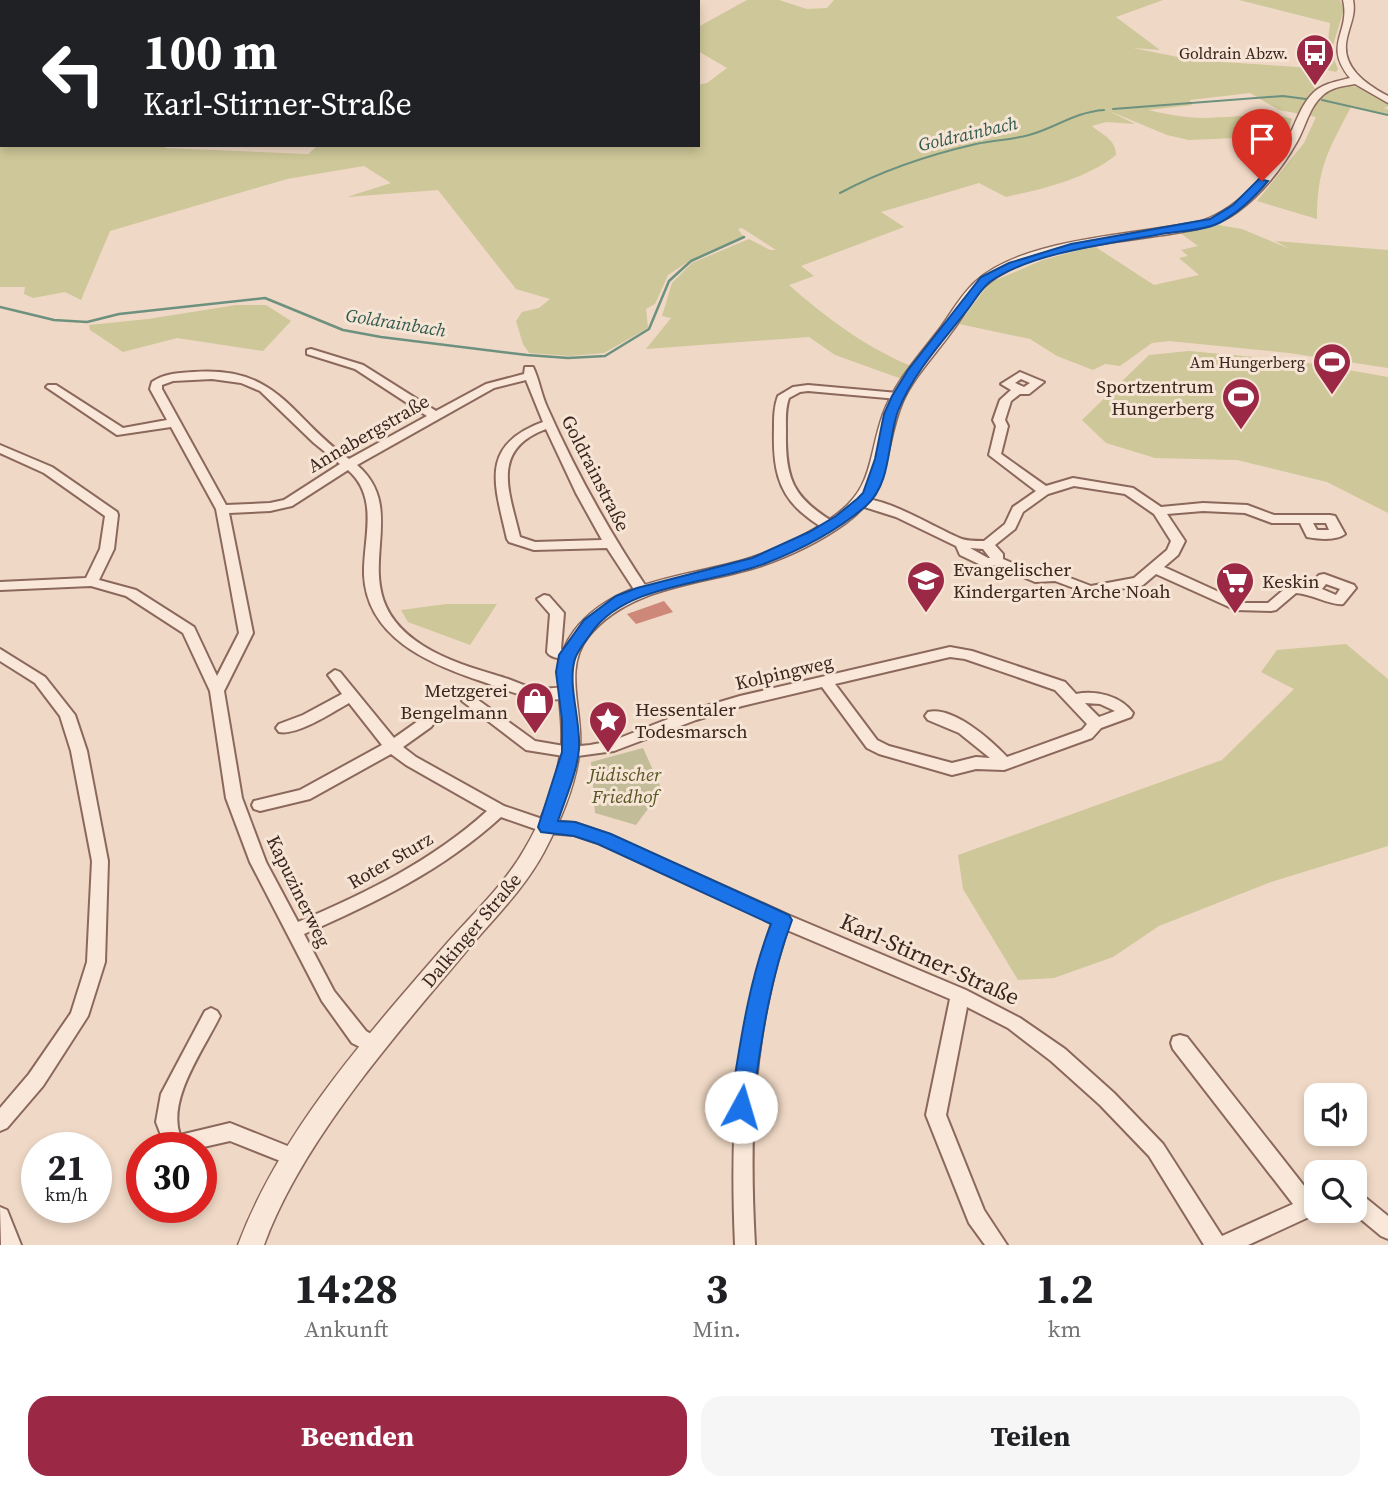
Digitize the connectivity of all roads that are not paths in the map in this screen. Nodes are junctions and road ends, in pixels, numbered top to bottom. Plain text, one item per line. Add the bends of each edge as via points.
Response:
1 (1348, 0) edge
2 (1358, 80) junction
3 (1388, 100) edge
4 (311, 352) dead end
5 (530, 371) joint
6 (52, 387) dead end
7 (1019, 389) dead end
8 (898, 396) junction
9 (435, 416) junction
10 (173, 423) junction
11 (549, 424) junction
12 (0, 449) edge
13 (349, 464) junction
14 (1044, 491) junction
15 (862, 502) junction
16 (222, 509) junction
17 (1159, 511) junction
18 (1304, 519) dead end
19 (830, 526) junction
20 (609, 544) junction
21 (962, 544) junction
22 (987, 545) junction
23 (997, 561) junction
24 (1155, 568) junction
25 (91, 582) junction
26 (0, 586) edge
27 (1313, 590) dead end
28 (642, 591) junction
29 (544, 599) dead end
30 (0, 654) edge
31 (568, 655) junction
32 (335, 675) dead end
33 (826, 682) junction
34 (216, 691) junction
35 (566, 693) junction
36 (351, 696) junction
37 (1074, 700) junction
38 (470, 701) dead end
39 (933, 716) dead end
40 (426, 723) dead end
41 (1096, 724) junction
42 (284, 728) dead end
43 (392, 747) junction
44 (570, 752) junction
45 (1004, 764) junction
46 (260, 805) dead end
47 (498, 810) junction
48 (547, 827) junction
49 (782, 920) junction
50 (294, 931) junction
51 (960, 995) junction
52 (211, 1016) dead end
53 (1180, 1043) dead end
54 (374, 1046) junction
55 (0, 1122) edge
56 (293, 1157) junction
57 (1304, 1195) edge
58 (1304, 1209) edge
59 (1367, 1212) edge
60 (0, 1217) edge
61 (1388, 1229) edge
62 (11, 1245) edge
63 (251, 1245) edge
64 (745, 1245) edge
65 (997, 1245) edge
66 (1216, 1245) edge
67 (1225, 1245) edge

1 - 2 street via 1340,59
2 - 3 street
2 - 8 street via 1325,88 1313,98 1273,169 1226,215 1196,226 1075,247 1013,265 985,279
4 - 9 street via 359,368
5 - 9 street, Annabergstraße via 490,386
5 - 11 street, Goldrainstraße
6 - 10 street via 121,432
7 - 14 street via 1006,400 995,455
8 - 15 street via 882,459
8 - 19 street via 808,388 784,396 779,458 783,482
9 - 13 street, Annabergstraße
10 - 13 street via 156,384 165,379 208,376 242,380 262,388
10 - 16 street
11 - 20 street, Goldrainstraße
11 - 20 street via 518,436 506,453 502,483 514,539 534,546
12 - 25 street via 48,470 112,515 107,549
13 - 16 street, Annabergstraße via 288,503
13 - 35 street via 370,491 371,589 392,628 439,660 464,670 534,693
14 - 17 street via 1073,482 1120,488
14 - 22 street via 1018,510 1010,526
15 - 19 street
15 - 21 street via 901,514
16 - 34 street via 246,633
17 - 18 street via 1247,509 1272,519
17 - 24 street via 1178,541
19 - 28 street via 757,561
20 - 28 street, Goldrainstraße
21 - 22 street
21 - 23 street via 965,552 986,562
22 - 23 street
23 - 24 street via 1035,578 1058,578 1090,590 1138,582
24 - 27 street via 1241,607 1271,607 1293,589
25 - 26 street, Kapuzinerweg
25 - 34 street, Kapuzinerweg via 131,593 189,630
28 - 31 street via 621,600 590,624
29 - 31 street via 557,613 554,652
30 - 55 street via 40,680 67,715 79,751 100,861 96,962 79,1016 36,1080
31 - 35 street, Dalkinger Straße
32 - 36 street, Karl-Stirner-Straße
33 - 37 street, Kolpingweg via 950,652 1060,686
33 - 44 street, Kolpingweg via 691,716 614,747
33 - 45 street via 864,735 884,751 952,769
34 - 50 street, Kapuzinerweg via 234,798 258,862
35 - 44 street, Dalkinger Straße
36 - 42 street
36 - 43 street, Karl-Stirner-Straße
37 - 41 street, Kolpingweg
37 - 41 street via 1084,697 1117,704 1126,713
38 - 44 street, Kolpingweg via 531,746
39 - 45 street via 978,735
40 - 43 street
41 - 45 street via 1087,734
43 - 46 street via 303,795
43 - 47 street, Karl-Stirner-Straße
44 - 48 street, Dalkinger Straße
47 - 48 street, Karl-Stirner-Straße
47 - 50 street, Roter Sturz via 426,866
48 - 49 street, Karl-Stirner-Straße via 575,829 604,839
48 - 54 street, Dalkinger Straße via 512,885
49 - 51 street, Karl-Stirner-Straße
49 - 64 street via 768,957 746,1062 741,1107
50 - 54 street, Kapuzinerweg via 328,996 359,1037
51 - 65 street via 936,1115 976,1216
51 - 66 street, Karl-Stirner-Straße via 1014,1023 1107,1099 1156,1150
52 - 56 street via 171,1094 166,1122 174,1145 230,1132
53 - 57 street
54 - 56 street, Dalkinger Straße
56 - 63 street, Dalkinger Straße via 268,1201
58 - 67 street
59 - 61 street
60 - 62 street

